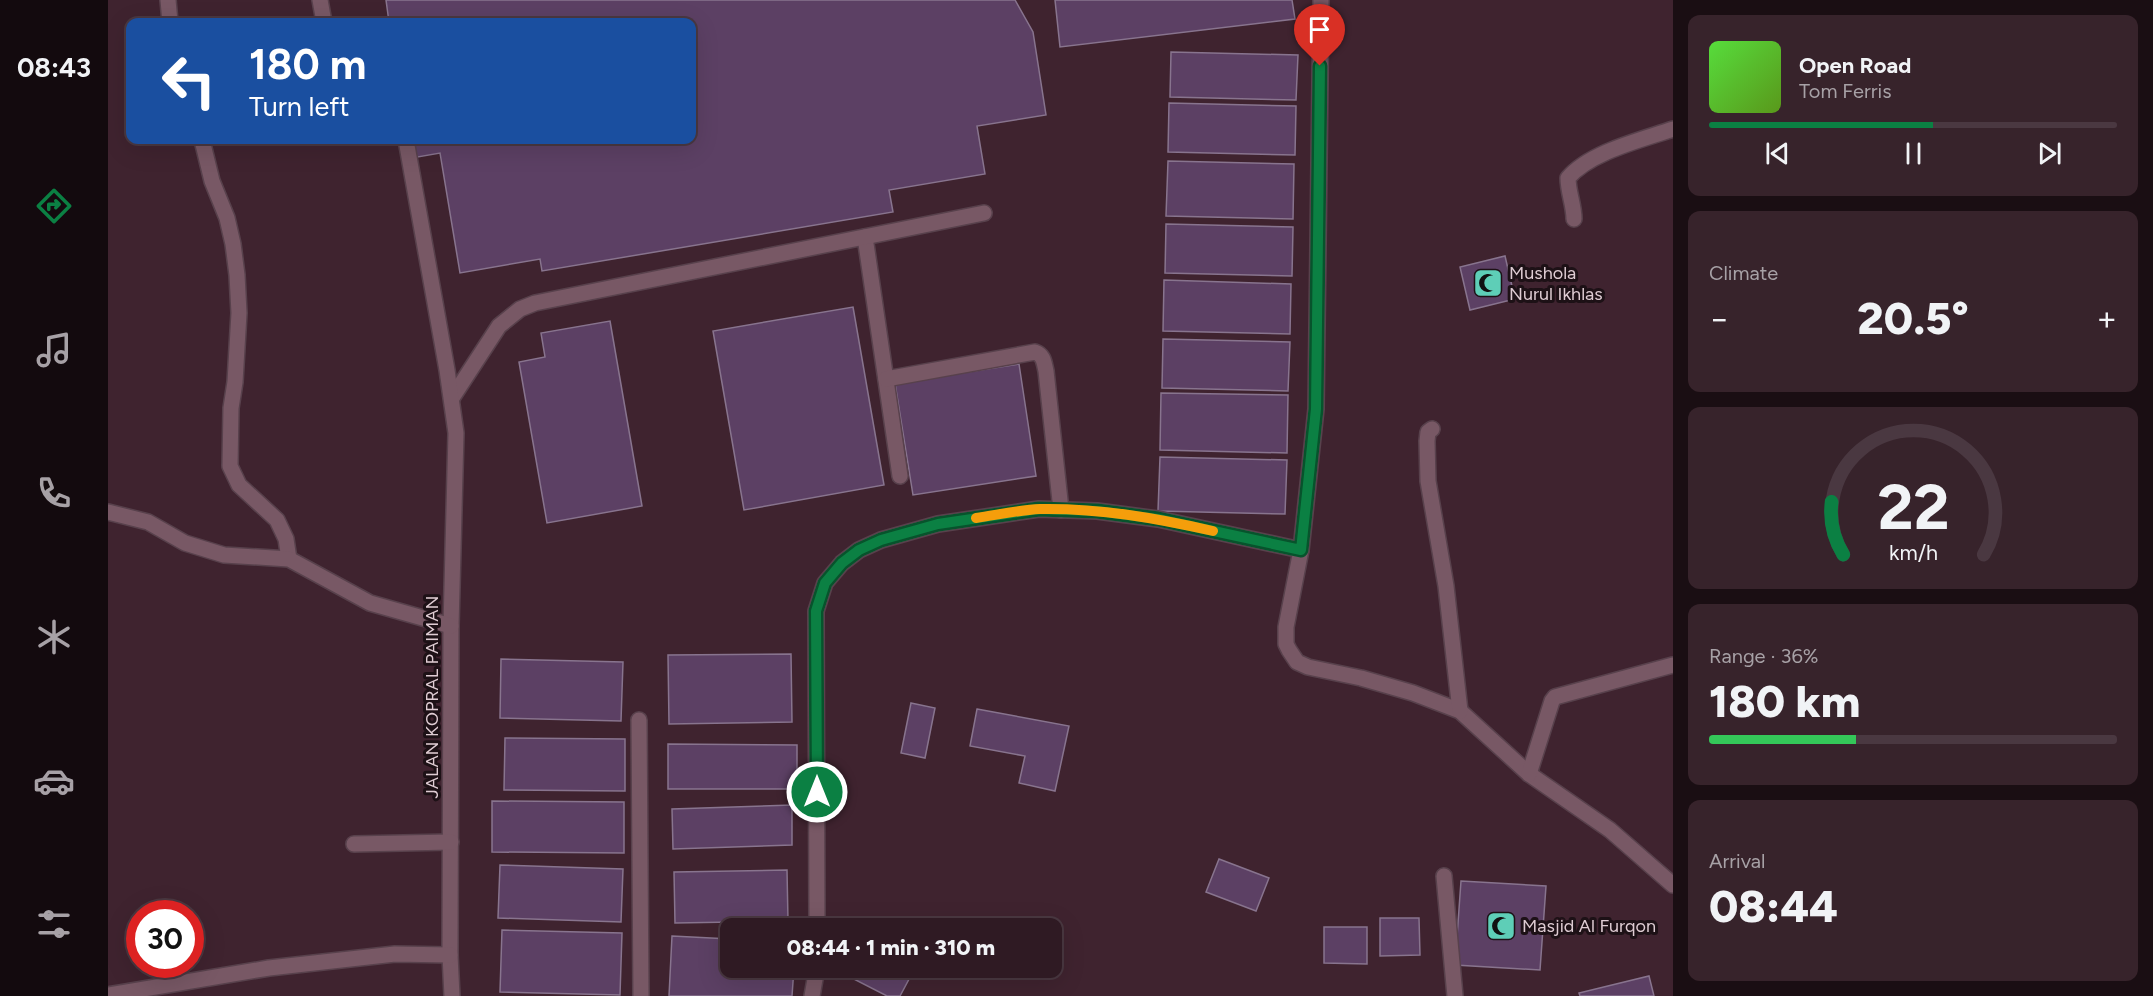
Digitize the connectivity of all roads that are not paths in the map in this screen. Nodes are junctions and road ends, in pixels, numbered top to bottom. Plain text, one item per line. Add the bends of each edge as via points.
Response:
1 (168, 0) edge
2 (320, 0) edge
3 (1321, 0) edge
4 (170, 18) edge
5 (323, 18) edge
6 (1673, 129) edge
7 (203, 144) edge
8 (407, 144) edge
9 (984, 213) dead end
10 (1574, 219) dead end
11 (865, 237) junction
12 (886, 379) junction
13 (452, 399) junction
14 (1432, 429) dead end
15 (900, 476) dead end
16 (1060, 510) junction
17 (108, 512) edge
18 (1301, 550) junction
19 (289, 559) junction
20 (451, 626) junction
21 (1673, 665) edge
22 (1460, 711) junction
23 (639, 720) dead end
24 (1529, 774) junction
25 (451, 842) junction
26 (354, 844) dead end
27 (1444, 876) dead end
28 (1673, 885) edge
29 (817, 918) edge
30 (450, 955) junction
31 (815, 978) edge
32 (108, 995) edge
33 (452, 996) edge
34 (641, 996) edge
35 (812, 996) edge
36 (1455, 996) edge

1 - 4 street
2 - 5 street
3 - 18 street via 1316,409
6 - 10 street via 1597,157 1575,170 1568,178
7 - 19 street via 212,182 227,218 237,275 230,466 239,485 277,520 286,539
8 - 13 street, JALAN KOPRAL PAIMAN
9 - 11 street
11 - 12 street
11 - 13 street via 520,309 499,326
12 - 15 street
12 - 16 street via 1040,354 1046,371
13 - 20 street, JALAN KOPRAL PAIMAN via 456,433
14 - 22 street via 1427,441 1428,482 1446,586
16 - 18 street via 1158,519
16 - 29 street via 1039,509 938,524 881,540 842,563 825,583 816,611
17 - 19 street via 148,522 185,543 224,555
18 - 22 street via 1286,627 1286,644 1297,662 1413,693
19 - 20 street via 370,603
20 - 25 street, JALAN KOPRAL PAIMAN
21 - 24 street via 1555,696
22 - 24 street
23 - 34 street
24 - 28 street via 1610,831
25 - 26 street
25 - 30 street, JALAN KOPRAL PAIMAN
27 - 36 street
30 - 32 street via 395,954 270,968
30 - 33 street, JALAN KOPRAL PAIMAN
31 - 35 street

